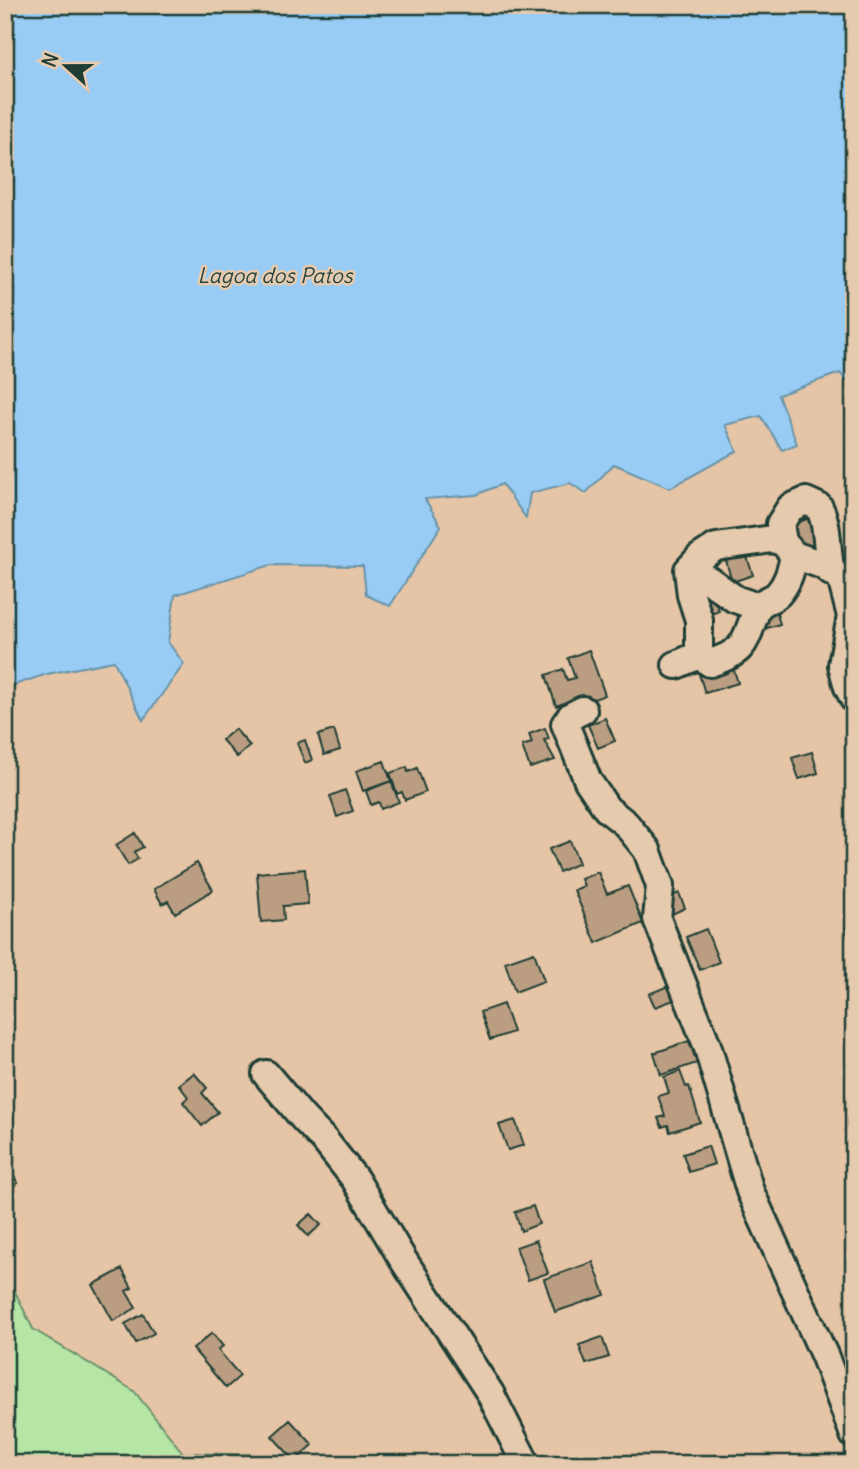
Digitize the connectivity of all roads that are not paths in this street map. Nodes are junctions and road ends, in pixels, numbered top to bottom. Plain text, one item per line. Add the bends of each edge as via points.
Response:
1 (789, 549) junction
2 (688, 570) junction
3 (831, 572) junction
4 (758, 607) junction
5 (854, 699) edge
6 (583, 710) dead end
7 (266, 1074) dead end
8 (854, 1435) edge
9 (526, 1464) edge

1 - 2 lane via 772,539 716,547
1 - 3 lane
1 - 3 lane via 780,524 790,508 806,502 819,507 825,519
1 - 4 lane via 789,575 779,593
2 - 4 lane via 735,599
2 - 4 lane via 699,621 687,660 710,663 731,657 746,643
3 - 5 lane via 841,579 850,616 842,665
6 - 8 lane via 565,724 588,781 607,809 647,850 660,886 657,919 707,1045 750,1191 825,1357
7 - 9 lane via 355,1179 490,1393

